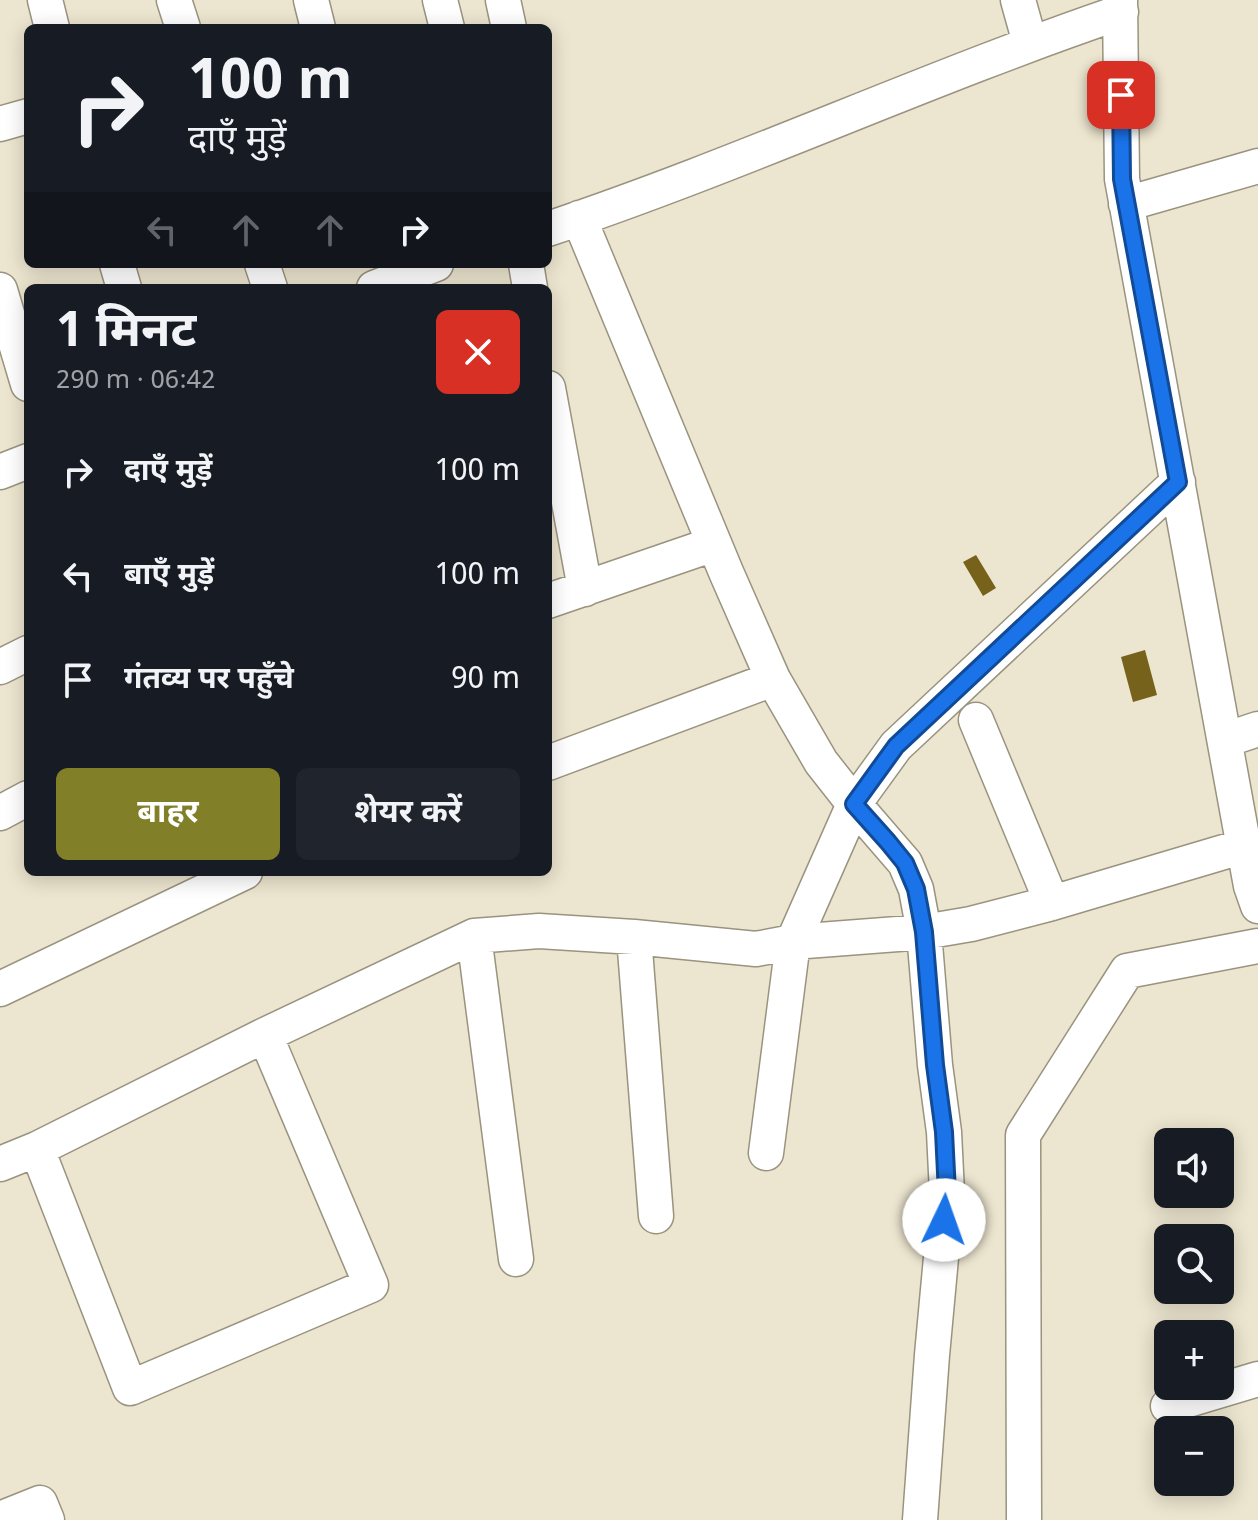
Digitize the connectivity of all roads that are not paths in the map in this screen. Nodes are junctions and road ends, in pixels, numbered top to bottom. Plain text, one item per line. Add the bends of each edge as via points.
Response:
1 (45, 0) edge
2 (174, 0) edge
3 (311, 0) edge
4 (440, 0) edge
5 (503, 0) edge
6 (1018, 0) edge
7 (1120, 6) edge
8 (51, 24) edge
9 (182, 24) edge
10 (317, 24) edge
11 (446, 24) edge
12 (508, 24) edge
13 (1030, 43) junction
14 (24, 117) edge
15 (0, 124) edge
16 (1258, 166) edge
17 (1126, 204) junction
18 (556, 225) edge
19 (421, 268) edge
20 (387, 277) edge
21 (0, 290) edge
22 (24, 371) edge
23 (552, 410) edge
24 (24, 463) edge
25 (0, 472) edge
26 (1178, 482) junction
27 (714, 544) junction
28 (585, 589) junction
29 (552, 600) edge
30 (24, 655) edge
31 (0, 667) edge
32 (773, 679) junction
33 (976, 720) dead end
34 (1258, 729) edge
35 (1225, 740) junction
36 (552, 762) edge
37 (24, 800) edge
38 (854, 804) junction
39 (0, 813) edge
40 (1244, 846) junction
41 (237, 876) edge
42 (1052, 903) junction
43 (1258, 906) edge
44 (924, 932) junction
45 (474, 936) junction
46 (634, 937) junction
47 (793, 942) junction
48 (1258, 946) edge
49 (0, 989) edge
50 (265, 1035) junction
51 (37, 1149) junction
52 (766, 1153) dead end
53 (0, 1164) edge
54 (656, 1216) dead end
55 (516, 1259) dead end
56 (1258, 1379) edge
57 (1168, 1406) dead end
58 (0, 1519) edge
59 (47, 1520) edge
60 (920, 1520) edge
61 (1024, 1520) edge

1 - 8 street
2 - 9 street
3 - 10 street
4 - 11 street
5 - 12 street
6 - 13 street
7 - 13 street
7 - 17 street
13 - 18 street via 721,166
14 - 15 street
16 - 17 street
17 - 26 street
18 - 27 street
19 - 20 street
21 - 22 street
23 - 28 street
24 - 25 street
26 - 35 street
26 - 38 street via 896,746
27 - 28 street
27 - 32 street
28 - 29 street
30 - 31 street
32 - 36 street
32 - 38 street via 821,762
33 - 42 street
34 - 35 street
35 - 40 street
37 - 39 street
38 - 44 street via 905,863
38 - 47 street
40 - 42 street
40 - 43 street
41 - 49 street
42 - 44 street
44 - 47 street
44 - 60 street via 947,1193
45 - 46 street via 539,931
45 - 50 street
45 - 55 street
46 - 47 street via 756,949
46 - 54 street
47 - 52 street
48 - 61 street via 1127,971 1023,1135
50 - 51 street
50 - 51 street via 371,1285 130,1388
51 - 53 street
56 - 57 street
58 - 59 street via 40,1503

